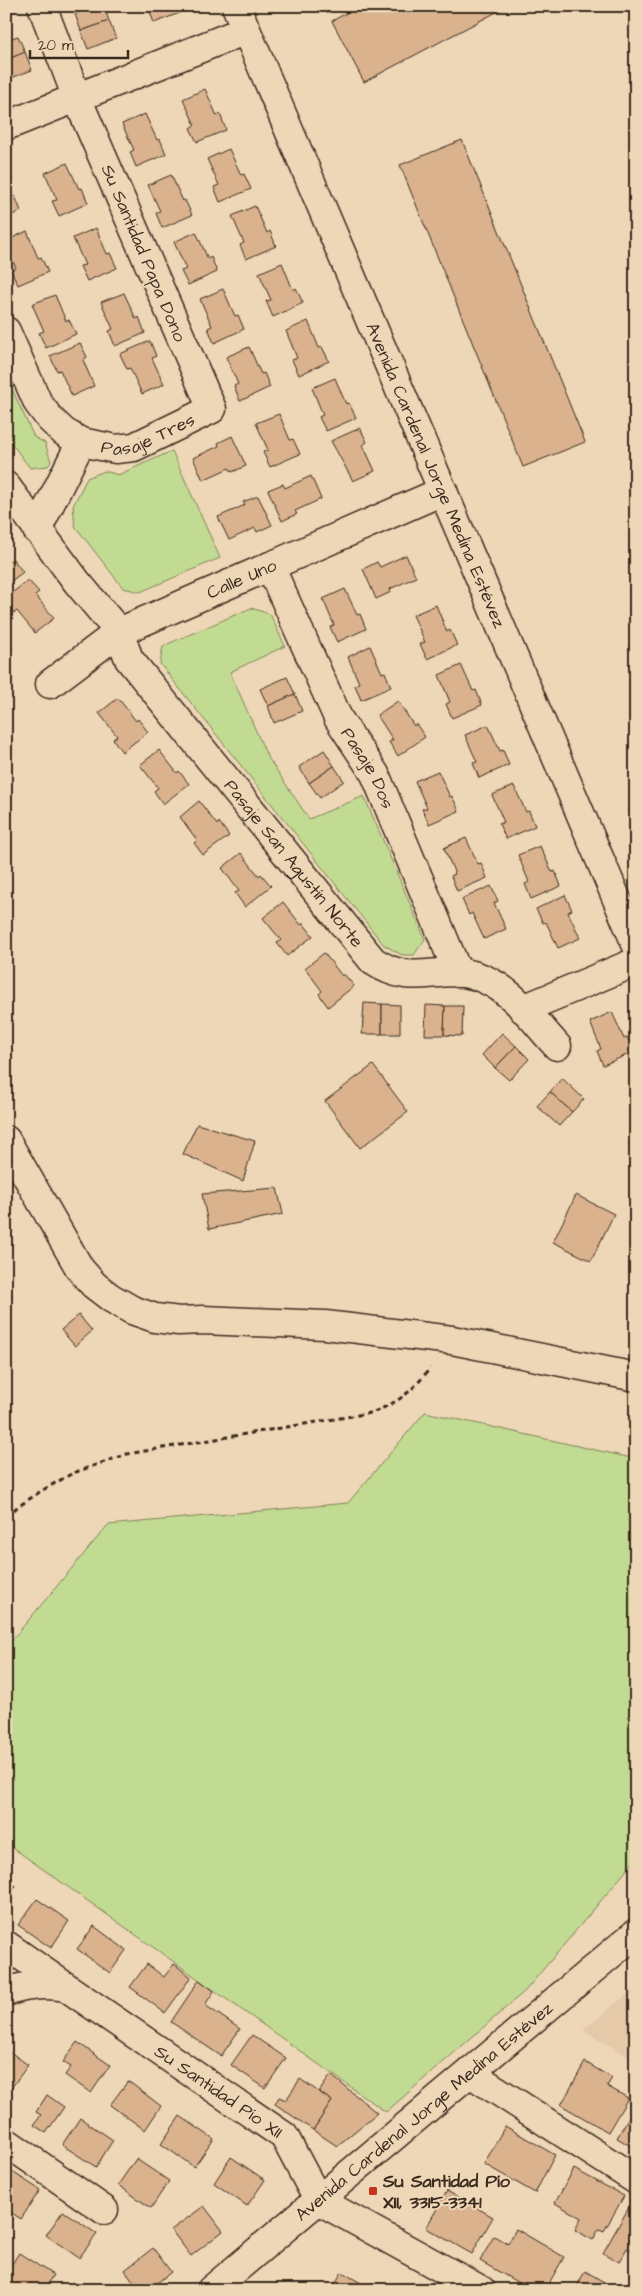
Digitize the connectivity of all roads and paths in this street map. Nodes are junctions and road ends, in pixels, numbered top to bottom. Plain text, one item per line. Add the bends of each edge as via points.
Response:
1 (42, 6) edge
2 (241, 18) edge
3 (77, 98) junction
4 (6, 126) edge
5 (6, 331) edge
6 (212, 408) joint
7 (82, 442) junction
8 (6, 486) edge
9 (442, 491) junction
10 (37, 530) junction
11 (270, 566) junction
12 (119, 632) junction
13 (50, 684) dead end
14 (636, 944) edge
15 (636, 962) edge
16 (458, 973) junction
17 (523, 1009) junction
18 (557, 1046) dead end
19 (6, 1140) edge
20 (452, 1340) junction
21 (636, 1377) edge
22 (6, 1515) edge
23 (636, 1933) edge
24 (6, 1946) edge
25 (66, 1987) junction
26 (6, 1992) edge
27 (470, 2074) junction
28 (6, 2142) edge
29 (636, 2180) edge
30 (318, 2200) junction
31 (104, 2210) dead end
32 (211, 2290) edge
33 (481, 2290) edge

1 - 3 street, Su Santidad Papa Dono
2 - 3 street
2 - 9 street, Avenida Cardenal Jorge Medina Estévez
3 - 4 street
3 - 6 street, Su Santidad Papa Dono
5 - 7 street, Pasaje Tres via 38,403 50,420
6 - 7 street, Pasaje Tres via 134,447 116,449
7 - 10 street, Pasaje Tres
8 - 10 street, Pasaje San Agustín Norte
9 - 11 street, Calle Uno
9 - 14 street, Avenida Cardenal Jorge Medina Estévez
10 - 12 street, Pasaje San Agustín Norte
11 - 12 street, Calle Uno
11 - 16 street, Pasaje Dos via 338,718 375,774
12 - 13 street, Calle Uno
12 - 16 street, Pasaje San Agustín Norte via 130,659 374,962 397,974 411,976
15 - 17 street
16 - 17 street, Pasaje San Agustín Norte via 478,976 499,986
17 - 18 street, Pasaje San Agustín Norte
19 - 20 street via 80,1268 94,1285 132,1310 155,1318 179,1321 325,1325
20 - 21 street
20 - 22 path via 411,1391 387,1408 127,1454 73,1473 41,1490
23 - 27 street, Avenida Cardenal Jorge Medina Estévez
24 - 25 street
25 - 26 street, Su Santidad Pío XII via 33,1985
25 - 30 street, Su Santidad Pío XII via 284,2136
27 - 29 street
27 - 30 street, Avenida Cardenal Jorge Medina Estévez
28 - 31 street
30 - 32 street, Avenida Cardenal Jorge Medina Estévez
30 - 33 street

